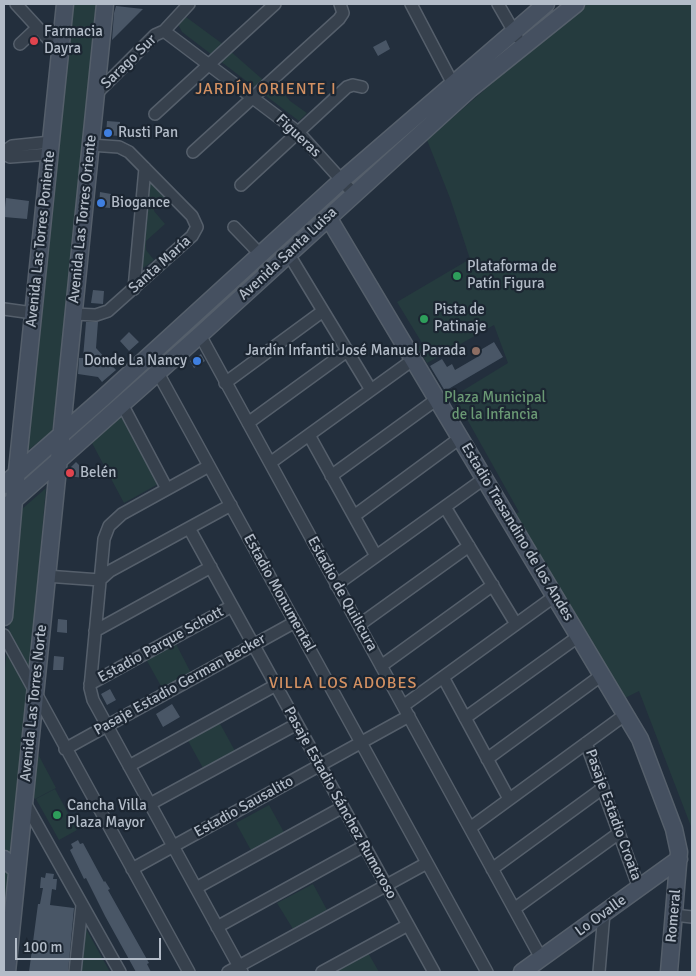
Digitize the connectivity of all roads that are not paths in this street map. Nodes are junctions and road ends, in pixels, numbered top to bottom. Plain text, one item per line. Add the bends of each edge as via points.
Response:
1 (16, 4) edge
2 (65, 4) edge
3 (105, 4) edge
4 (189, 4) edge
5 (275, 4) edge
6 (340, 4) edge
7 (412, 4) edge
8 (498, 4) edge
9 (546, 4) edge
10 (576, 4) edge
11 (37, 28) junction
12 (164, 31) junction
13 (514, 32) junction
14 (20, 44) dead end
15 (524, 46) junction
16 (60, 47) junction
17 (209, 65) junction
18 (453, 84) junction
19 (362, 87) dead end
20 (96, 94) junction
21 (253, 98) junction
22 (155, 114) dead end
23 (298, 132) junction
24 (90, 145) junction
25 (50, 148) junction
26 (193, 152) dead end
27 (4, 153) edge
28 (145, 168) junction
29 (342, 180) junction
30 (241, 185) dead end
31 (354, 194) junction
32 (328, 217) junction
33 (234, 227) dead end
34 (263, 252) junction
35 (283, 258) junction
36 (134, 289) junction
37 (4, 309) edge
38 (323, 311) junction
39 (33, 313) junction
40 (74, 314) junction
41 (200, 335) junction
42 (347, 351) junction
43 (414, 359) junction
44 (158, 372) junction
45 (226, 383) junction
46 (371, 390) junction
47 (437, 399) junction
48 (122, 404) junction
49 (248, 423) junction
50 (62, 434) junction
51 (309, 435) junction
52 (460, 438) junction
53 (58, 461) junction
54 (270, 463) junction
55 (209, 466) junction
56 (17, 473) junction
57 (331, 476) junction
58 (485, 478) junction
59 (4, 485) edge
60 (167, 489) junction
61 (9, 504) edge
62 (231, 505) junction
63 (444, 506) junction
64 (354, 516) junction
65 (189, 528) junction
66 (469, 546) junction
67 (376, 556) junction
68 (211, 567) junction
69 (46, 576) junction
70 (100, 580) junction
71 (336, 585) junction
72 (493, 585) junction
73 (555, 596) junction
74 (232, 606) junction
75 (4, 617) edge
76 (295, 622) junction
77 (516, 624) junction
78 (359, 625) junction
79 (95, 631) junction
80 (4, 635) edge
81 (579, 636) junction
82 (254, 645) junction
83 (381, 666) junction
84 (602, 675) junction
85 (443, 677) junction
86 (90, 684) junction
87 (276, 685) junction
88 (35, 692) junction
89 (406, 711) junction
90 (626, 714) junction
91 (465, 718) junction
92 (297, 724) junction
93 (107, 726) junction
94 (361, 743) junction
95 (586, 743) junction
96 (66, 749) junction
97 (487, 759) junction
98 (320, 765) junction
99 (129, 766) junction
100 (603, 788) junction
101 (509, 799) junction
102 (24, 801) junction
103 (150, 804) junction
104 (343, 807) junction
105 (470, 828) junction
106 (619, 833) junction
107 (173, 846) junction
108 (364, 846) junction
109 (4, 859) edge
110 (679, 859) junction
111 (427, 863) junction
112 (132, 869) junction
113 (492, 869) junction
114 (17, 870) junction
115 (386, 886) junction
116 (196, 888) junction
117 (639, 888) junction
118 (82, 905) junction
119 (514, 909) junction
120 (604, 913) junction
121 (674, 915) junction
122 (692, 917) edge
123 (408, 925) junction
124 (217, 927) junction
125 (538, 964) edge
126 (240, 969) edge
127 (431, 971) edge
128 (7, 972) edge
129 (75, 972) edge
130 (120, 972) edge
131 (189, 972) edge
132 (228, 972) edge
133 (322, 972) edge
134 (487, 972) edge
135 (522, 972) edge
136 (599, 972) edge
137 (669, 972) edge

1 - 11 street
2 - 16 street, Avenida Las Torres Poniente
3 - 20 street, Avenida Las Torres Oriente
4 - 12 street, Sarago Sur
5 - 17 street
6 - 21 street via 343,13 340,19
7 - 18 street
8 - 13 street
9 - 13 street, Avenida Santa Luisa
10 - 15 street, Avenida Santa Luisa
11 - 14 street
11 - 16 street
12 - 17 street, Figueras
12 - 20 street, Sarago Sur
13 - 15 street
13 - 18 street, Avenida Santa Luisa
15 - 31 street, Avenida Santa Luisa via 470,89
16 - 25 street, Avenida Las Torres Poniente
17 - 21 street, Figueras
17 - 22 street
18 - 29 street, Avenida Santa Luisa
19 - 23 street via 347,87
20 - 24 street, Avenida Las Torres Oriente
21 - 23 street, Figueras
21 - 26 street
23 - 29 street, Figueras
23 - 30 street
24 - 28 street, Santa María via 124,149
24 - 40 street, Avenida Las Torres Oriente
25 - 27 street via 9,147
25 - 39 street, Avenida Las Torres Poniente
28 - 36 street
28 - 36 street, Santa María via 192,216 196,227 192,236
29 - 31 street, Figueras
29 - 34 street, Avenida Santa Luisa
31 - 32 street, Avenida Santa Luisa
32 - 35 street, Avenida Santa Luisa
32 - 43 street, Estadio Trasandino de los Andes
33 - 34 street
34 - 35 street via 258,260 264,267
34 - 50 street, Avenida Santa Luisa
35 - 38 street
35 - 41 street, Avenida Santa Luisa
36 - 40 street, Santa María via 104,314
37 - 39 street
38 - 42 street
38 - 45 street
39 - 56 street, Avenida Las Torres Poniente
40 - 50 street, Avenida Las Torres Oriente
41 - 44 street, Avenida Santa Luisa
41 - 45 street, Estadio de Quilicura
42 - 46 street
42 - 49 street
43 - 46 street
43 - 47 street, Estadio Trasandino de los Andes
44 - 48 street, Avenida Santa Luisa
44 - 55 street, Estadio Monumental
45 - 49 street, Estadio de Quilicura
46 - 51 street
47 - 52 street, Estadio Trasandino de los Andes
47 - 57 street
48 - 53 street, Avenida Santa Luisa
48 - 60 street
49 - 54 street, Estadio de Quilicura
50 - 53 street, Avenida Las Torres Norte
50 - 56 street, Avenida Santa Luisa
51 - 54 street
51 - 57 street
52 - 58 street, Estadio Trasandino de los Andes
52 - 64 street
53 - 61 street, Avenida Santa Luisa
53 - 69 street, Avenida Las Torres Norte
54 - 71 street, Estadio de Quilicura
55 - 60 street
55 - 62 street, Estadio Monumental
56 - 59 street, Avenida Santa Luisa
56 - 61 street, Avenida Las Torres Poniente
57 - 64 street
58 - 63 street
58 - 73 street, Estadio Trasandino de los Andes
60 - 70 street via 117,517 109,526 104,539
61 - 75 street, Avenida Las Torres Poniente
62 - 65 street
62 - 76 street, Estadio Monumental
63 - 66 street
63 - 67 street
64 - 67 street
65 - 68 street, Pasaje Estadio Sánchez Rumoroso
65 - 70 street via 110,571
66 - 72 street
66 - 78 street
67 - 71 street
68 - 74 street, Pasaje Estadio Sánchez Rumoroso
68 - 79 street
69 - 70 street
69 - 88 street, Avenida Las Torres Norte
70 - 79 street
71 - 78 street, Estadio de Quilicura
72 - 77 street
72 - 83 street
73 - 77 street, Estadio Sausalito
73 - 81 street, Estadio Trasandino de los Andes
74 - 82 street, Pasaje Estadio Sánchez Rumoroso
74 - 86 street, Estadio Parque Schott
76 - 82 street, Pasaje Estadio German Becker
76 - 94 street, Estadio Monumental
77 - 85 street, Estadio Sausalito
78 - 83 street, Estadio de Quilicura
79 - 86 street
80 - 88 street
81 - 84 street, Estadio Trasandino de los Andes
81 - 91 street
82 - 87 street, Pasaje Estadio Sánchez Rumoroso
82 - 93 street, Pasaje Estadio German Becker
83 - 89 street, Estadio de Quilicura
84 - 90 street, Estadio Trasandino de los Andes
84 - 97 street
85 - 89 street, Estadio Sausalito
85 - 91 street
86 - 93 street via 93,700
87 - 92 street, Pasaje Estadio Sánchez Rumoroso
87 - 99 street
88 - 96 street
88 - 102 street, Avenida Las Torres Norte
89 - 94 street, Estadio Sausalito
89 - 105 street, Estadio de Quilicura
90 - 95 street
90 - 110 street, Estadio Trasandino de los Andes via 645,752 674,829
91 - 97 street
92 - 98 street, Pasaje Estadio Sánchez Rumoroso
92 - 103 street
93 - 96 street, Pasaje Estadio German Becker
93 - 99 street
94 - 98 street, Estadio Sausalito
94 - 111 street, Estadio Monumental
95 - 100 street, Pasaje Estadio Croata
95 - 101 street
96 - 112 street
97 - 101 street
98 - 104 street, Pasaje Estadio Sánchez Rumoroso
98 - 107 street, Estadio Sausalito
99 - 103 street
100 - 106 street, Pasaje Estadio Croata
100 - 113 street
101 - 105 street
102 - 114 street, Avenida Las Torres Norte
102 - 118 street
103 - 107 street
104 - 108 street, Pasaje Estadio Sánchez Rumoroso
104 - 116 street
105 - 113 street, Estadio de Quilicura
106 - 117 street, Pasaje Estadio Croata
106 - 119 street
107 - 112 street, Estadio Sausalito
107 - 116 street
108 - 115 street, Pasaje Estadio Sánchez Rumoroso
108 - 124 street
109 - 114 street
110 - 117 street, Lo Ovalle
110 - 121 street, Romeral
111 - 115 street
111 - 134 street, Estadio Monumental
112 - 131 street
113 - 119 street, Estadio de Quilicura
114 - 128 street, Avenida Las Torres Norte
115 - 123 street, Pasaje Estadio Sánchez Rumoroso
115 - 126 street
116 - 124 street
117 - 120 street, Lo Ovalle
118 - 129 street
118 - 130 street
119 - 125 street, Estadio de Quilicura
120 - 125 street, Lo Ovalle
120 - 136 street
121 - 122 street
121 - 137 street, Romeral
123 - 127 street, Pasaje Estadio Sánchez Rumoroso
123 - 133 street
124 - 126 street
125 - 135 street, Lo Ovalle
126 - 132 street

